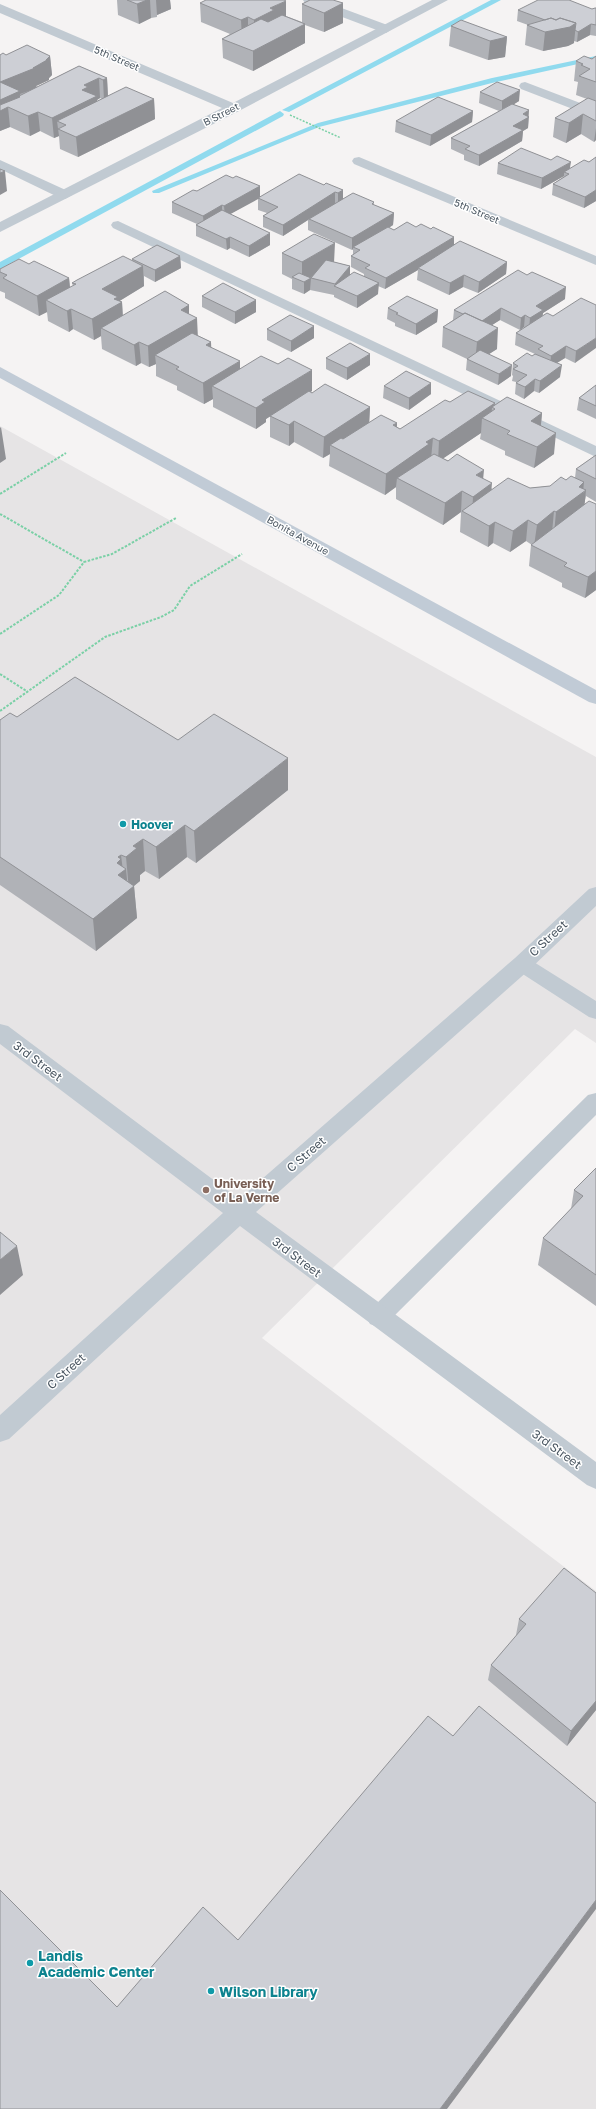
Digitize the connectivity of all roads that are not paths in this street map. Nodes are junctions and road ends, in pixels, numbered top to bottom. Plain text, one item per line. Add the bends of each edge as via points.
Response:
1 (310, 0) edge
2 (442, 0) edge
3 (0, 8) edge
4 (386, 29) junction
5 (525, 86) dead end
6 (234, 108) junction
7 (596, 114) edge
8 (359, 161) dead end
9 (0, 164) edge
10 (65, 195) junction
11 (118, 225) dead end
12 (0, 228) edge
13 (596, 261) edge
14 (0, 372) edge
15 (596, 452) edge
16 (596, 698) edge
17 (596, 894) edge
18 (522, 964) junction
19 (596, 1011) edge
20 (0, 1032) edge
21 (596, 1101) edge
22 (239, 1213) junction
23 (378, 1318) junction
24 (0, 1431) edge
25 (596, 1478) edge

1 - 4 lane
2 - 4 street, B Street
3 - 6 street, 5th Street
4 - 6 street, B Street
5 - 7 lane
6 - 10 street, B Street
8 - 13 street, 5th Street
9 - 10 lane
10 - 12 street, B Street
11 - 15 lane
14 - 16 main road, Bonita Avenue
17 - 18 street, C Street
18 - 19 lane
18 - 22 street, C Street
20 - 22 street, 3rd Street
21 - 23 lane
22 - 23 street, 3rd Street
22 - 24 street, C Street
23 - 25 street, 3rd Street

